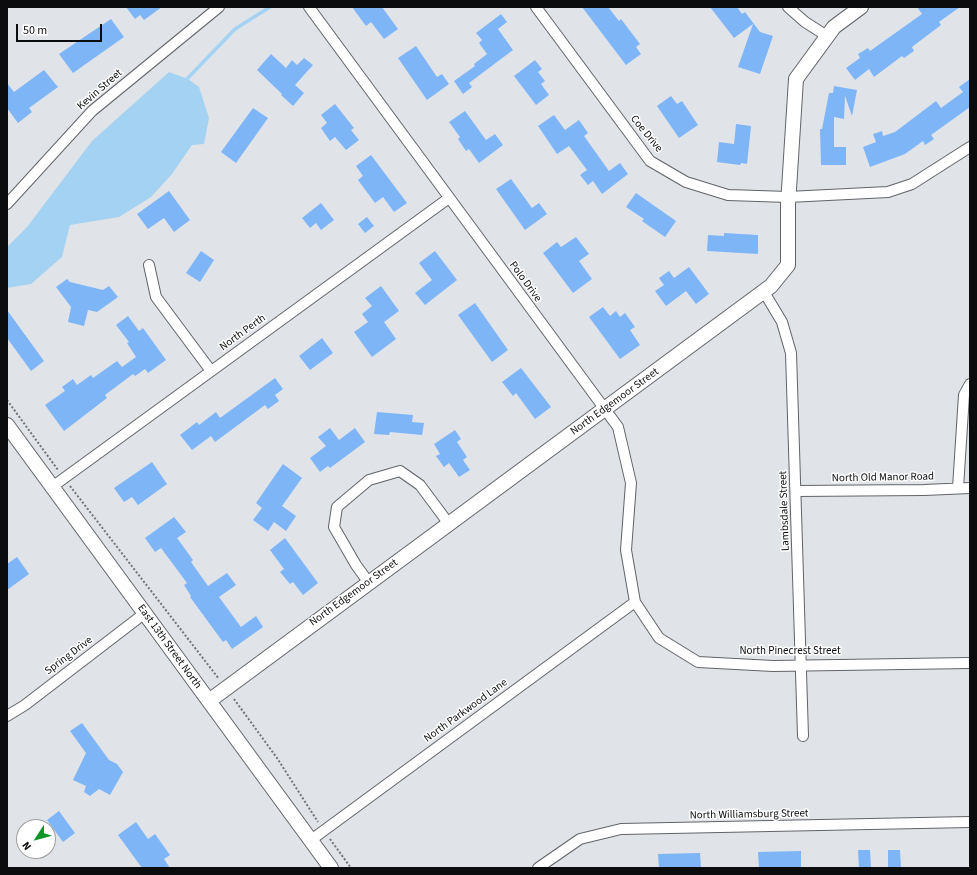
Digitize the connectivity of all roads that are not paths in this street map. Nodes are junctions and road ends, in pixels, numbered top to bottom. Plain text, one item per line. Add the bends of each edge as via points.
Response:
1 (219, 7) edge
2 (309, 7) edge
3 (536, 7) edge
4 (788, 7) edge
5 (861, 7) edge
6 (828, 36) junction
7 (970, 148) edge
8 (788, 197) junction
9 (449, 198) junction
10 (7, 204) edge
11 (149, 265) dead end
12 (764, 292) junction
13 (211, 371) junction
14 (970, 384) edge
15 (605, 410) junction
16 (7, 425) edge
17 (52, 487) junction
18 (958, 488) junction
19 (970, 488) edge
20 (796, 492) junction
21 (448, 524) junction
22 (369, 583) junction
23 (635, 602) junction
24 (145, 613) junction
25 (970, 663) edge
26 (801, 666) junction
27 (209, 701) junction
28 (7, 716) edge
29 (803, 736) dead end
30 (970, 822) edge
31 (310, 840) junction
32 (331, 868) edge
33 (538, 868) edge

1 - 10 street, Kevin Street via 92,111
2 - 9 street, Polo Drive
3 - 8 street, Coe Drive via 650,161 686,182 728,195
4 - 6 street via 805,22
5 - 6 street, North Edgemoor Street via 834,27
6 - 8 street, North Edgemoor Street via 796,79
7 - 8 street, Coe Drive via 912,184 888,192
8 - 12 street, North Edgemoor Street via 788,265
9 - 13 street, North Perth
9 - 15 street, Polo Drive
11 - 13 street via 156,297
12 - 15 street, North Edgemoor Street
12 - 20 street, Lambsdale Street via 782,322 791,353
13 - 17 street, North Perth
14 - 18 street via 964,395
15 - 21 street, North Edgemoor Street
15 - 23 street, Polo Drive via 618,427 631,483 626,550
16 - 17 street, East 13th Street North
17 - 24 street, East 13th Street North
18 - 19 street, North Old Manor Road
18 - 20 street, North Old Manor Road
20 - 26 street, Lambsdale Street
21 - 22 street, North Edgemoor Street
21 - 22 street via 420,485 400,471 369,480 337,507 334,527
22 - 27 street, North Edgemoor Street
23 - 26 street, North Pinecrest Street via 659,638 698,662
23 - 31 street, North Parkwood Lane
24 - 27 street, East 13th Street North
24 - 28 street, Spring Drive
25 - 26 street, North Pinecrest Street
26 - 29 street, Lambsdale Street
27 - 31 street, East 13th Street North
30 - 33 street, North Williamsburg Street via 621,829 580,839
31 - 32 street, East 13th Street North

